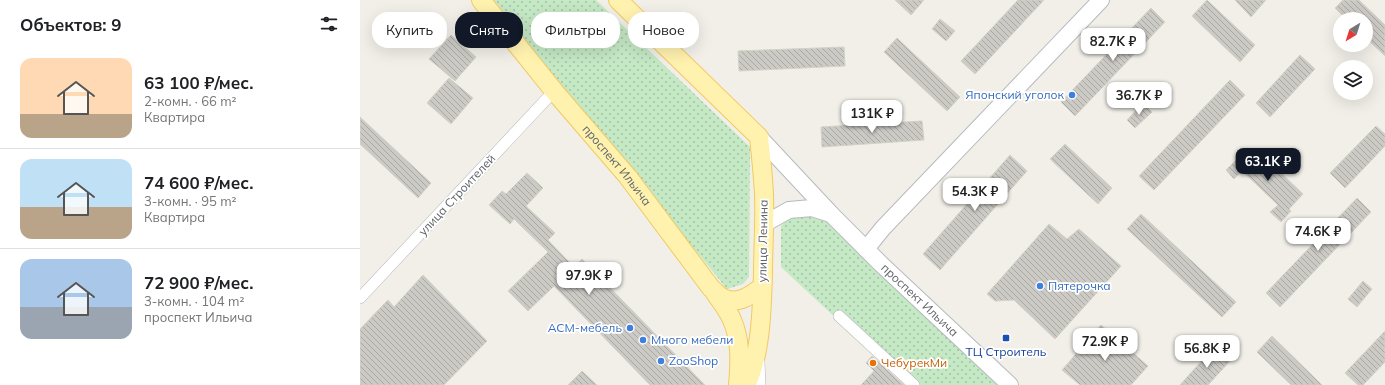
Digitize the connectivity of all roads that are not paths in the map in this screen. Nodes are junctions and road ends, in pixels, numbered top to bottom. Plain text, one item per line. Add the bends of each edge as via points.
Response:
1 (481, 0) edge
2 (618, 0) edge
3 (1101, 0) edge
4 (554, 91) junction
5 (759, 137) junction
6 (831, 214) junction
7 (764, 224) junction
8 (866, 249) junction
9 (762, 287) junction
10 (711, 288) junction
11 (360, 298) edge
12 (839, 316) dead end
13 (758, 345) junction
14 (738, 385) edge
15 (746, 385) edge
16 (760, 385) edge
17 (914, 385) edge
18 (1010, 385) edge

1 - 4 main road, проспект Ильича
2 - 5 main road, проспект Ильича
3 - 8 main road via 883,228
4 - 10 main road, проспект Ильича via 628,177
4 - 11 street, улица Строителей
5 - 6 main road, проспект Ильича
5 - 7 main road, улица Ленина
6 - 7 main road, проспект Ильича via 812,208 789,210
6 - 8 main road, проспект Ильича
7 - 9 main road, улица Ленина
8 - 18 main road, проспект Ильича
9 - 10 main road, проспект Ильича via 741,300 732,301 723,298
9 - 13 main road, улица Ленина
10 - 14 main road via 732,319 736,333 740,352
12 - 17 street
13 - 15 main road, улица Ленина via 750,379
13 - 16 street, улица Ленина

